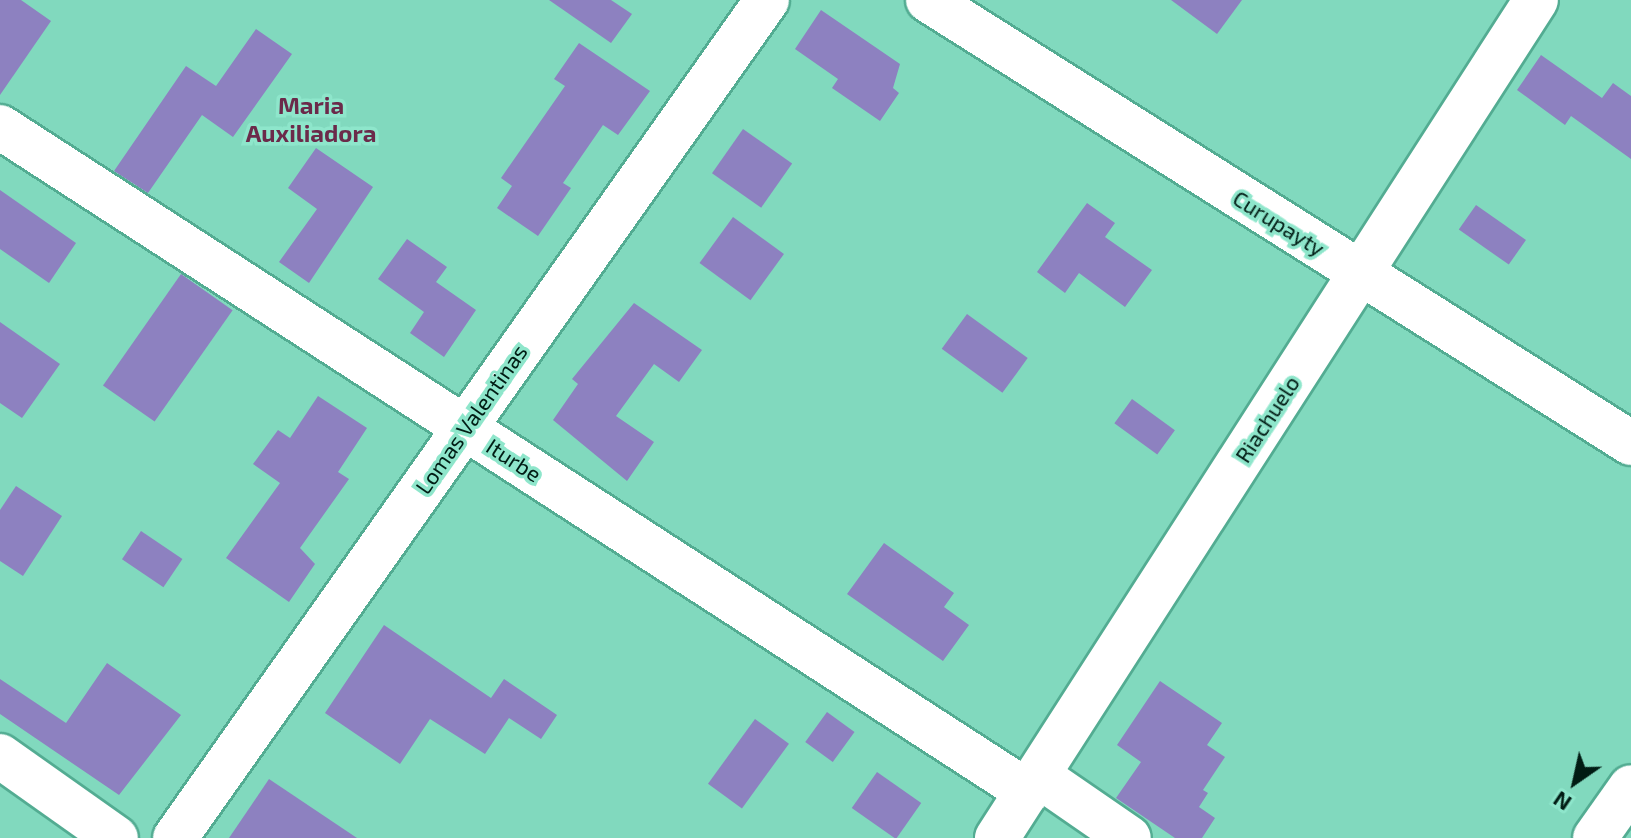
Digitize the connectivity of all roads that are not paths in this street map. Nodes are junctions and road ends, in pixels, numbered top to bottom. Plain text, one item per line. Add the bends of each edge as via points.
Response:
1 (767, 0) edge
2 (928, 0) edge
3 (1536, 0) edge
4 (0, 127) edge
5 (1360, 274) junction
6 (465, 428) junction
7 (1631, 443) edge
8 (0, 756) edge
9 (1033, 784) junction
10 (1631, 787) edge
11 (116, 838) edge
12 (175, 838) edge
13 (997, 838) edge
14 (1129, 838) edge
15 (1595, 838) edge

1 - 6 street, Lomas Valentinas
2 - 5 street, Curupayty
3 - 5 street, Riachuelo
4 - 6 street, Iturbe
5 - 7 street, Curupayty
5 - 9 street, Riachuelo
6 - 9 street, Iturbe
6 - 12 street, Lomas Valentinas
8 - 11 street
9 - 13 street, Riachuelo
9 - 14 street, Iturbe
10 - 15 street

